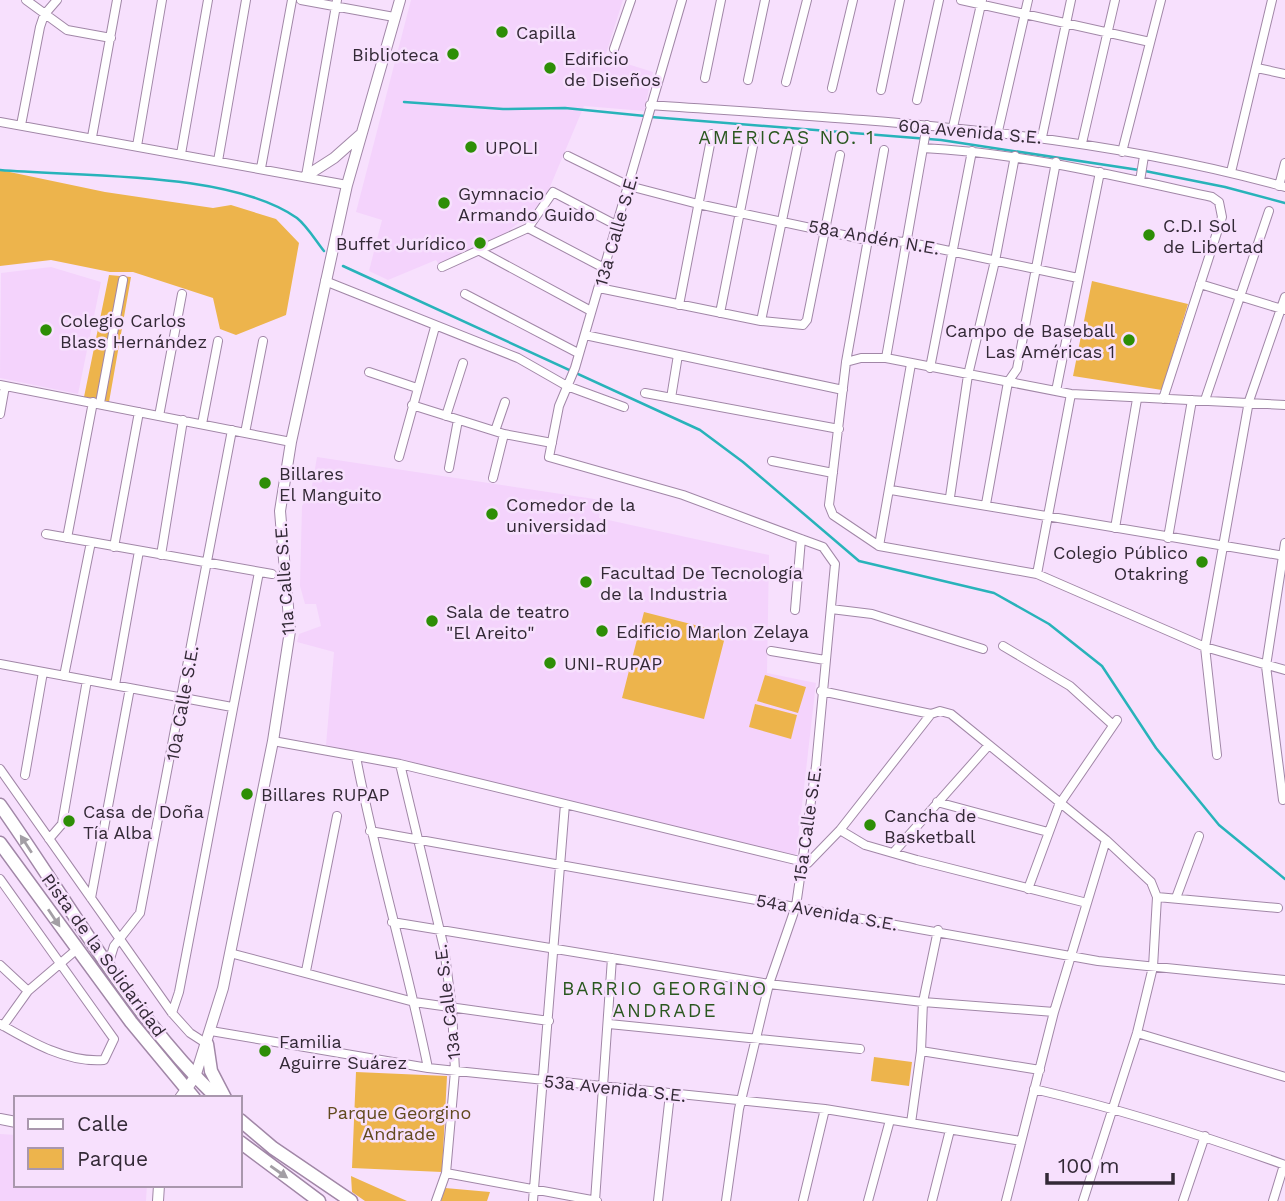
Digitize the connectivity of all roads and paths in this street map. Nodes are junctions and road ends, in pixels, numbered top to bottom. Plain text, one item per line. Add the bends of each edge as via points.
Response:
1 (26, 0) edge
2 (57, 0) edge
3 (117, 0) edge
4 (162, 0) edge
5 (208, 0) edge
6 (246, 0) edge
7 (292, 0) edge
8 (301, 0) edge
9 (400, 0) edge
10 (631, 0) edge
11 (681, 0) edge
12 (720, 0) edge
13 (765, 0) edge
14 (807, 0) edge
15 (853, 0) edge
16 (900, 0) edge
17 (939, 0) edge
18 (961, 0) edge
19 (1028, 0) edge
20 (1071, 0) edge
21 (1115, 0) edge
22 (1161, 0) edge
23 (1272, 0) edge
24 (337, 3) edge
25 (982, 3) edge
26 (44, 15) junction
27 (1023, 15) junction
28 (394, 17) junction
29 (1065, 24) junction
30 (1106, 34) junction
31 (111, 38) junction
32 (1150, 41) junction
33 (614, 49) dead end
34 (1256, 68) junction
35 (1285, 74) edge
36 (705, 78) dead end
37 (748, 80) dead end
38 (786, 82) dead end
39 (832, 88) dead end
40 (881, 90) dead end
41 (917, 100) dead end
42 (648, 113) junction
43 (0, 122) edge
44 (21, 125) junction
45 (953, 127) junction
46 (927, 129) junction
47 (998, 131) junction
48 (361, 134) junction
49 (712, 134) dead end
50 (755, 136) dead end
51 (92, 137) junction
52 (1042, 137) junction
53 (1082, 143) junction
54 (797, 144) dead end
55 (136, 146) junction
56 (923, 147) junction
57 (884, 150) dead end
58 (972, 151) junction
59 (1122, 152) junction
60 (181, 154) junction
61 (840, 155) dead end
62 (568, 156) dead end
63 (1015, 156) junction
64 (218, 160) junction
65 (1056, 162) junction
66 (1285, 163) edge
67 (261, 168) junction
68 (1142, 169) junction
69 (1100, 172) junction
70 (1231, 172) junction
71 (306, 176) junction
72 (347, 185) junction
73 (629, 186) junction
74 (1282, 187) edge
75 (698, 204) junction
76 (1269, 211) dead end
77 (740, 213) junction
78 (783, 220) junction
79 (617, 225) junction
80 (528, 228) junction
81 (826, 230) junction
82 (867, 240) junction
83 (907, 242) junction
84 (480, 251) junction
85 (952, 251) junction
86 (995, 261) junction
87 (442, 267) dead end
88 (604, 268) junction
89 (1036, 269) junction
90 (1078, 278) junction
91 (123, 280) dead end
92 (325, 281) junction
93 (1200, 284) junction
94 (599, 288) junction
95 (181, 294) dead end
96 (465, 294) dead end
97 (1240, 297) junction
98 (1285, 297) edge
99 (679, 304) junction
100 (1283, 310) edge
101 (591, 311) junction
102 (720, 313) junction
103 (761, 321) junction
104 (435, 327) junction
105 (585, 335) junction
106 (218, 341) dead end
107 (263, 341) dead end
108 (578, 352) junction
109 (678, 355) junction
110 (886, 358) junction
111 (846, 362) junction
112 (463, 363) dead end
113 (911, 364) junction
114 (930, 368) junction
115 (369, 372) dead end
116 (968, 375) junction
117 (569, 382) junction
118 (1008, 382) junction
119 (3, 385) edge
120 (417, 388) junction
121 (843, 390) junction
122 (1056, 391) junction
123 (645, 393) dead end
124 (1071, 394) junction
125 (671, 398) junction
126 (1138, 399) junction
127 (1163, 399) junction
128 (1192, 400) junction
129 (1205, 400) junction
130 (1249, 401) junction
131 (505, 402) dead end
132 (96, 403) junction
133 (412, 405) junction
134 (1285, 405) edge
135 (624, 407) dead end
136 (139, 412) junction
137 (0, 414) edge
138 (159, 416) junction
139 (446, 416) junction
140 (458, 420) junction
141 (183, 421) junction
142 (202, 424) junction
143 (839, 429) junction
144 (232, 430) junction
145 (245, 433) junction
146 (500, 433) junction
147 (291, 442) junction
148 (552, 443) junction
149 (399, 457) dead end
150 (772, 461) dead end
151 (449, 468) dead end
152 (833, 473) junction
153 (493, 478) dead end
154 (891, 490) junction
155 (950, 497) junction
156 (986, 504) junction
157 (1048, 516) junction
158 (1115, 528) junction
159 (46, 534) dead end
160 (67, 538) junction
161 (1168, 538) junction
162 (802, 539) junction
163 (91, 542) junction
164 (1285, 543) edge
165 (879, 546) junction
166 (114, 547) junction
167 (1224, 547) junction
168 (139, 551) junction
169 (160, 555) junction
170 (1284, 556) edge
171 (207, 563) junction
172 (259, 572) junction
173 (272, 574) dead end
174 (1037, 574) junction
175 (831, 609) junction
176 (795, 610) dead end
177 (1003, 646) dead end
178 (1205, 647) junction
179 (983, 649) dead end
180 (771, 651) dead end
181 (825, 660) junction
182 (0, 664) edge
183 (1266, 666) junction
184 (1285, 670) edge
185 (43, 672) junction
186 (64, 676) junction
187 (87, 680) junction
188 (115, 685) junction
189 (130, 688) junction
190 (821, 691) junction
191 (183, 697) junction
192 (232, 707) junction
193 (931, 714) junction
194 (273, 741) junction
195 (988, 746) junction
196 (1217, 755) dead end
197 (356, 757) junction
198 (400, 764) junction
199 (0, 769) edge
200 (25, 775) dead end
201 (1285, 798) edge
202 (937, 802) junction
203 (565, 804) junction
204 (0, 805) edge
205 (1059, 805) junction
206 (337, 816) dead end
207 (840, 830) junction
208 (370, 831) junction
209 (1048, 832) junction
210 (1199, 836) dead end
211 (50, 839) junction
212 (416, 839) junction
213 (1106, 840) junction
214 (0, 843) edge
215 (894, 852) junction
216 (803, 863) junction
217 (561, 867) junction
218 (0, 879) edge
219 (1028, 889) junction
220 (1157, 897) junction
221 (91, 898) junction
222 (1176, 898) junction
223 (1087, 903) junction
224 (796, 906) junction
225 (1278, 908) dead end
226 (393, 922) junction
227 (437, 930) junction
228 (938, 930) junction
229 (119, 940) junction
230 (554, 949) junction
231 (76, 950) junction
232 (230, 953) junction
233 (1072, 954) junction
234 (612, 958) junction
235 (58, 963) junction
236 (0, 965) edge
237 (108, 965) junction
238 (1153, 967) junction
239 (306, 971) junction
240 (1285, 980) edge
241 (769, 985) junction
242 (28, 991) junction
243 (414, 1002) junction
244 (923, 1002) junction
245 (452, 1009) junction
246 (1054, 1012) junction
247 (172, 1013) junction
248 (549, 1021) junction
249 (609, 1024) junction
250 (1, 1025) edge
251 (1137, 1033) junction
252 (209, 1037) junction
253 (756, 1038) junction
254 (860, 1049) dead end
255 (921, 1051) junction
256 (428, 1068) junction
257 (1040, 1070) junction
258 (455, 1071) junction
259 (195, 1077) junction
260 (1285, 1077) edge
261 (544, 1081) junction
262 (605, 1087) junction
263 (1034, 1089) junction
264 (670, 1094) junction
265 (186, 1096) edge
266 (214, 1096) edge
267 (224, 1096) edge
268 (741, 1101) junction
269 (1114, 1108) junction
270 (825, 1109) junction
271 (890, 1120) junction
272 (242, 1122) edge
273 (911, 1123) junction
274 (950, 1130) junction
275 (1205, 1136) junction
276 (1021, 1141) junction
277 (242, 1143) edge
278 (1285, 1165) edge
279 (446, 1173) junction
280 (534, 1188) junction
281 (319, 1201) edge
282 (351, 1201) edge
283 (436, 1201) edge
284 (533, 1201) edge
285 (596, 1201) edge
286 (659, 1201) edge
287 (726, 1201) edge
288 (803, 1201) edge
289 (868, 1201) edge
290 (932, 1201) edge
291 (1006, 1201) edge
292 (1083, 1201) edge
293 (1184, 1201) edge
294 (1273, 1201) edge

1 - 26 street
2 - 26 street
3 - 31 street
4 - 55 street
5 - 60 street
6 - 64 street
7 - 67 street
8 - 24 street
9 - 28 street, 11a Calle S.E.
10 - 33 street
11 - 42 street, 13a Calle S.E.
12 - 36 street
13 - 37 street
14 - 38 street
15 - 39 street
16 - 40 street
17 - 41 street
18 - 25 street
19 - 27 street
20 - 29 street
21 - 30 street
22 - 32 street
23 - 34 street
24 - 28 street
24 - 71 street
25 - 27 street
25 - 45 street
26 - 31 street via 67,30
26 - 44 street
27 - 29 street
27 - 47 street
28 - 48 street, 11a Calle S.E.
29 - 30 street
29 - 52 street
30 - 32 street
30 - 53 street
31 - 51 street
32 - 59 street
34 - 35 street
34 - 70 street
42 - 46 street, 60a Avenida S.E.
42 - 73 street, 13a Calle S.E.
43 - 44 street
44 - 51 street
45 - 46 street, 60a Avenida S.E.
45 - 47 street, 60a Avenida S.E.
46 - 56 street
47 - 52 street, 60a Avenida S.E.
48 - 71 street
48 - 72 street, 11a Calle S.E.
49 - 75 street
50 - 77 street
51 - 55 street
52 - 53 street, 60a Avenida S.E.
53 - 59 street, 60a Avenida S.E.
54 - 78 street
55 - 60 street
56 - 58 street
56 - 83 street
57 - 82 street
58 - 63 street
58 - 85 street
59 - 68 street, 60a Avenida S.E.
60 - 64 street
61 - 81 street
62 - 73 street, 58a Andén N.E.
63 - 65 street
63 - 86 street
64 - 67 street
65 - 69 street
65 - 89 street
66 - 74 street
67 - 71 street
68 - 69 street
68 - 70 street, 60a Avenida S.E.
68 - 93 street via 1219,202 1222,217
69 - 90 street
70 - 74 street, 60a Avenida S.E.
71 - 72 street
72 - 92 street, 11a Calle S.E.
73 - 75 street, 58a Andén N.E.
73 - 79 street, 13a Calle S.E.
75 - 77 street, 58a Andén N.E.
75 - 99 street
76 - 97 street
77 - 78 street, 58a Andén N.E.
77 - 102 street
78 - 81 street, 58a Andén N.E.
78 - 103 street
79 - 80 street via 553,192
79 - 88 street, 13a Calle S.E.
80 - 84 street
80 - 88 street
81 - 82 street, 58a Andén N.E.
81 - 103 street via 807,320 803,325
82 - 83 street, 58a Andén N.E.
82 - 111 street
83 - 85 street, 58a Andén N.E.
83 - 110 street
84 - 87 street
84 - 101 street
85 - 86 street, 58a Andén N.E.
85 - 114 street
86 - 89 street, 58a Andén N.E.
86 - 116 street
88 - 94 street, 13a Calle S.E.
89 - 90 street, 58a Andén N.E.
89 - 118 street via 1017,369
90 - 122 street
91 - 132 street
92 - 104 street
92 - 147 street, 11a Calle S.E.
93 - 97 street
93 - 127 street
94 - 99 street
94 - 101 street, 13a Calle S.E.
95 - 138 street
96 - 108 street
97 - 100 street
97 - 129 street
98 - 100 street
99 - 102 street
100 - 130 street
101 - 105 street, 13a Calle S.E.
102 - 103 street
104 - 117 street
104 - 120 street
105 - 108 street, 13a Calle S.E.
105 - 109 street
106 - 142 street
107 - 145 street
108 - 117 street, 13a Calle S.E.
109 - 121 street
109 - 125 street
110 - 111 street
110 - 113 street
111 - 121 street
112 - 139 street
113 - 114 street
113 - 154 street
114 - 116 street
115 - 120 street
116 - 118 street
116 - 155 street
117 - 135 street
117 - 148 street, 13a Calle S.E.
118 - 122 street
118 - 156 street
119 - 132 street
119 - 137 street
120 - 133 street
121 - 143 street
122 - 124 street
123 - 125 street
124 - 126 street
124 - 157 street
125 - 143 street
126 - 127 street
126 - 158 street
127 - 128 street
128 - 129 street
128 - 161 street
129 - 130 street
130 - 134 street
130 - 167 street
131 - 146 street
132 - 136 street
132 - 160 street
133 - 139 street
133 - 149 street
136 - 138 street
136 - 166 street
138 - 141 street
139 - 140 street
140 - 146 street
140 - 151 street
141 - 142 street
141 - 169 street
142 - 144 street
143 - 152 street
144 - 145 street
144 - 171 street, 10a Calle S.E.
145 - 147 street
146 - 148 street
146 - 153 street
147 - 194 street, 11a Calle S.E. via 280,511 290,631
148 - 162 street, 13a Calle S.E. via 550,458 683,495
150 - 152 street
152 - 165 street via 829,505 834,515
154 - 155 street
154 - 165 street
155 - 156 street
156 - 157 street
157 - 158 street
157 - 174 street
158 - 161 street
159 - 160 street
160 - 163 street
161 - 167 street
162 - 175 street, 15a Calle S.E. via 823,547 835,564
162 - 176 street
163 - 166 street
163 - 186 street
164 - 170 street
165 - 174 street
166 - 168 street
167 - 170 street
167 - 178 street
168 - 169 street
168 - 188 street
169 - 171 street
170 - 183 street
171 - 172 street
171 - 191 street, 10a Calle S.E.
172 - 173 street
172 - 192 street
174 - 178 street
175 - 179 street via 872,614
175 - 181 street, 15a Calle S.E.
177 - 205 street via 1070,685 1115,723
178 - 183 street
178 - 196 street
180 - 181 street
181 - 190 street, 15a Calle S.E.
182 - 185 street
183 - 184 street
183 - 201 street
185 - 186 street
185 - 200 street
186 - 187 street
187 - 188 street
187 - 211 street via 62,824
188 - 189 street
189 - 191 street
189 - 221 street
190 - 193 street
190 - 216 street, 15a Calle S.E.
191 - 192 street
191 - 229 street, 10a Calle S.E. via 140,913
192 - 247 street
193 - 195 street via 951,714
193 - 207 street
194 - 197 street
194 - 232 street, 11a Calle S.E.
195 - 202 street
195 - 205 street
197 - 198 street
197 - 208 street
198 - 203 street
198 - 212 street, 13a Calle S.E.
199 - 211 street
202 - 209 street
202 - 215 street
203 - 216 street
203 - 217 street
237 -> 204 main road, Pista de la Solidaridad
205 - 209 street
205 - 213 street
206 - 239 street
207 - 215 street via 865,845
207 - 216 street
208 - 212 street, 54a Avenida S.E.
208 - 226 street
209 - 219 street
210 - 222 street
211 - 221 street
212 - 217 street, 54a Avenida S.E.
212 - 227 street, 13a Calle S.E.
213 - 220 street via 1150,882
213 - 223 street
214 -> 231 main road, Pista de la Solidaridad
215 - 219 street
216 - 224 street, 15a Calle S.E.
217 - 224 street, 54a Avenida S.E.
217 - 230 street
218 - 235 street
219 - 223 street
220 - 222 street
220 - 238 street
221 - 229 street
222 - 225 street
223 - 233 street
224 - 228 street, 54a Avenida S.E.
224 - 241 street, 15a Calle S.E.
226 - 227 street
226 - 243 street
227 - 230 street
227 - 245 street, 13a Calle S.E. via 444,948
228 - 233 street, 54a Avenida S.E.
228 - 244 street
229 - 237 street, 10a Calle S.E.
229 - 247 street
230 - 234 street
230 - 248 street
231 - 235 street
231 - 265 main road, Pista de la Solidaridad
232 - 239 street
232 - 252 street, 11a Calle S.E.
233 - 238 street, 54a Avenida S.E.
233 - 246 street
234 - 241 street
234 - 249 street
235 - 242 street
235 - 250 street via 114,1039 104,1060 41,1048
236 - 242 street
237 - 259 main road, Pista de la Solidaridad
238 - 240 street, 54a Avenida S.E.
238 - 251 street
239 - 243 street
241 - 244 street
241 - 253 street, 15a Calle S.E.
242 - 250 street
243 - 245 street
243 - 256 street
244 - 246 street
244 - 255 street
245 - 248 street
245 - 258 street, 13a Calle S.E.
246 - 257 street
247 - 252 street via 190,1033
248 - 261 street
249 - 253 street
249 - 262 street
251 - 260 street
251 - 269 street
252 - 256 street, 53a Avenida S.E.
252 - 259 street, 11a Calle S.E.
252 - 267 main road via 211,1071
253 - 254 street
253 - 268 street, 15a Calle S.E.
255 - 257 street
255 - 273 street
256 - 258 street, 53a Avenida S.E.
257 - 263 street
258 - 261 street, 53a Avenida S.E.
258 - 279 street, 13a Calle S.E.
259 - 265 street, 11a Calle S.E.
259 - 266 main road, Pista de la Solidaridad
261 - 262 street, 53a Avenida S.E.
261 - 280 street
262 - 264 street, 53a Avenida S.E.
262 - 285 street
263 - 269 street
263 - 276 street
264 - 268 street, 53a Avenida S.E.
264 - 286 street
268 - 270 street, 53a Avenida S.E.
268 - 287 street, 15a Calle S.E.
269 - 275 street
269 - 292 street
270 - 271 street, 53a Avenida S.E.
270 - 288 street
271 - 273 street, 53a Avenida S.E.
271 - 289 street
272 - 282 main road
273 - 274 street, 53a Avenida S.E.
274 - 276 street, 53a Avenida S.E.
274 - 290 street
275 - 278 street
275 - 293 street
276 - 291 street
277 -> 281 main road
278 - 294 street
279 - 280 street
279 - 283 street, 13a Calle S.E.
280 - 284 street
280 - 285 street

